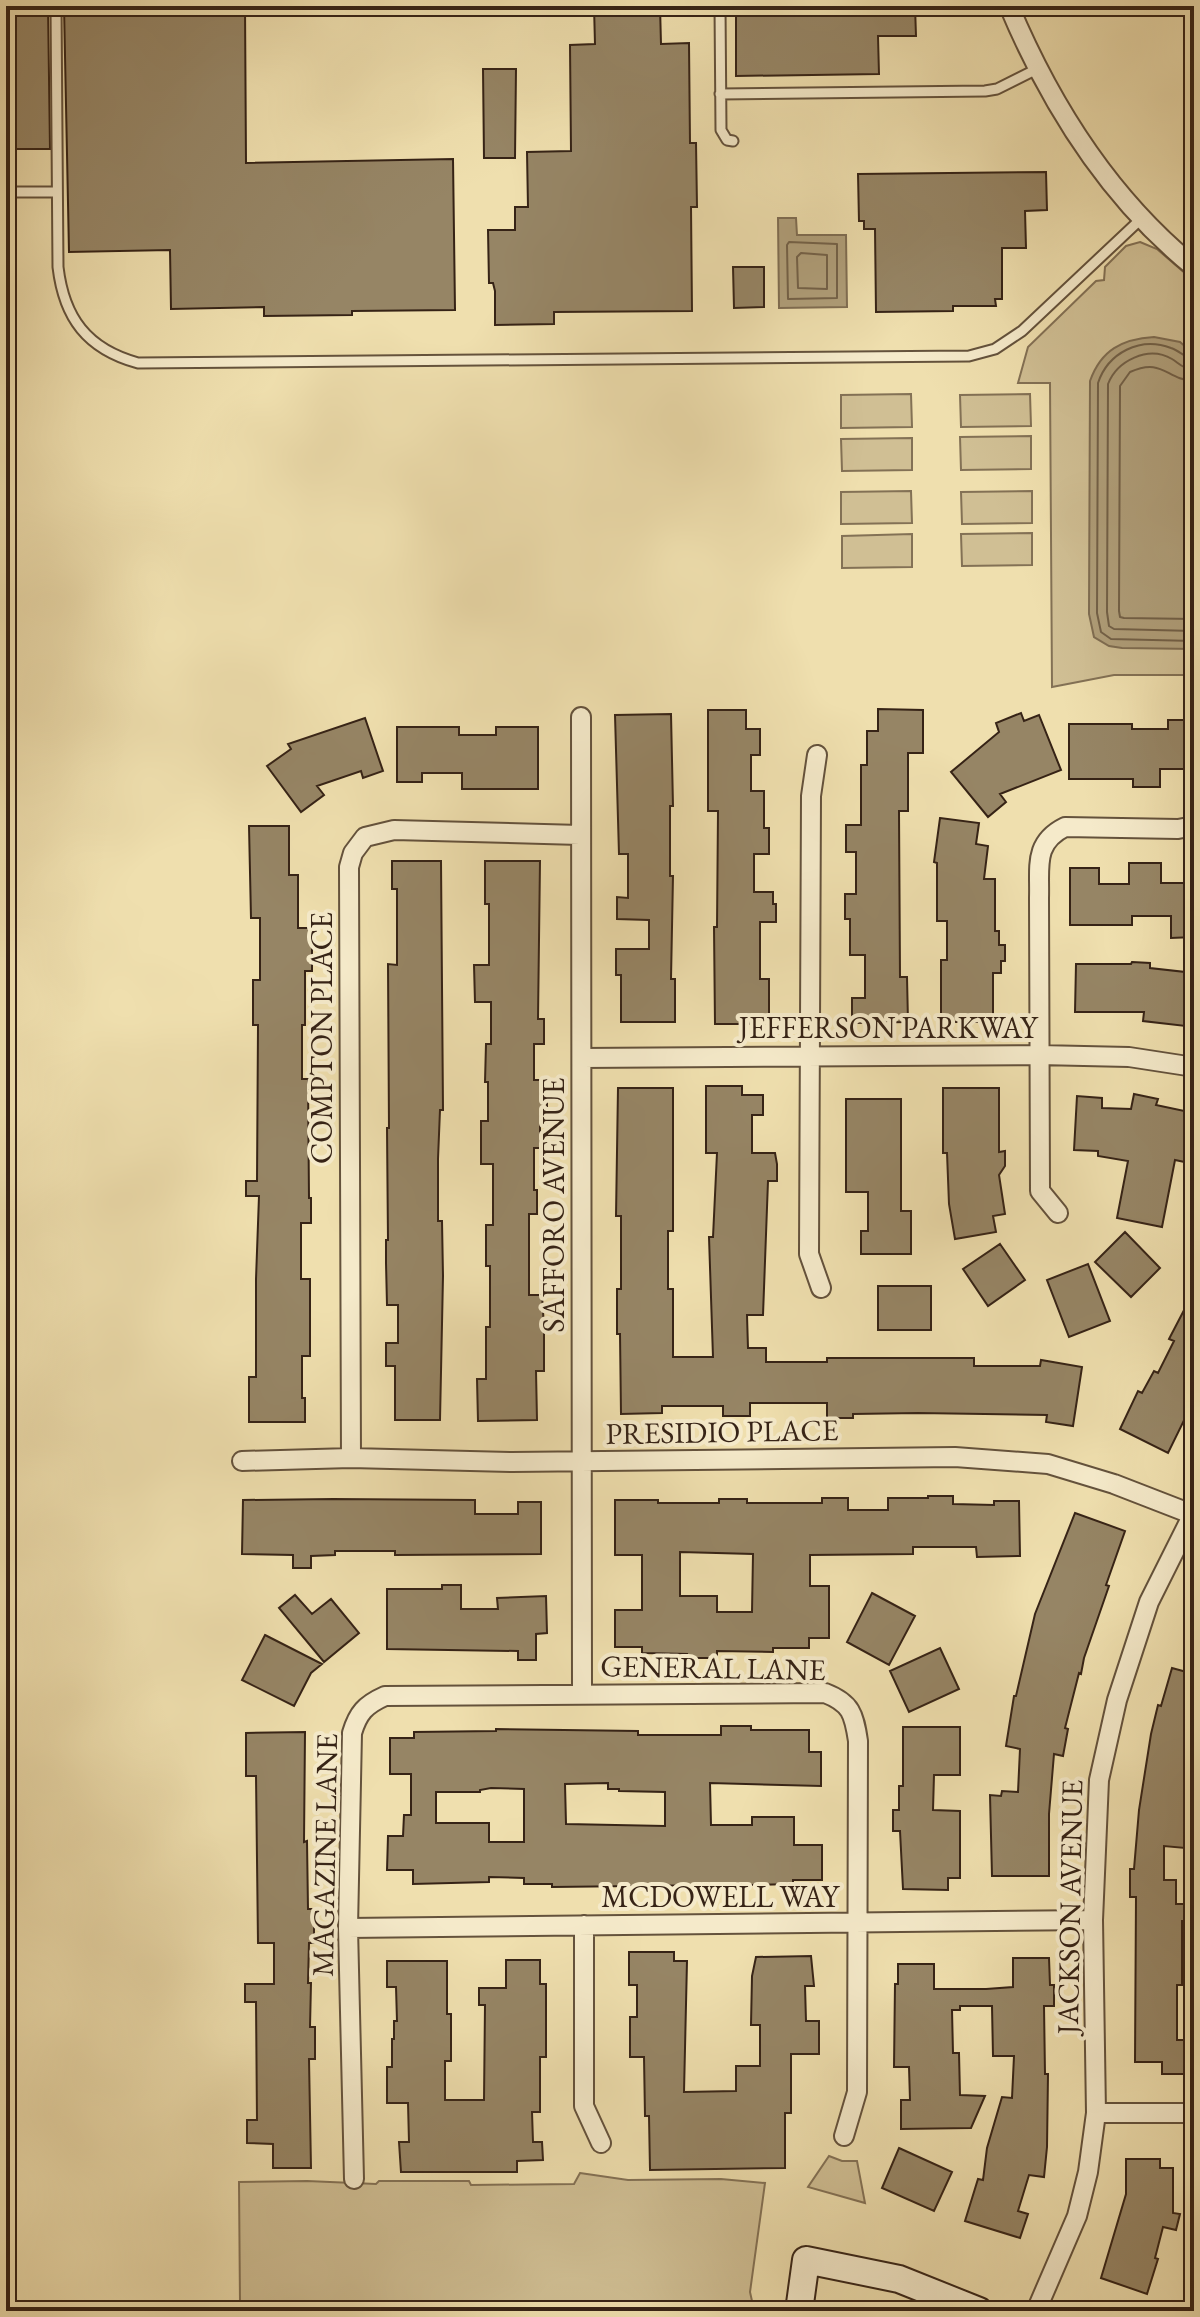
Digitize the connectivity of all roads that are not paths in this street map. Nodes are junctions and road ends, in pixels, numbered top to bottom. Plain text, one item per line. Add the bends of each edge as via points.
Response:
1 (56, 6) edge
2 (720, 6) edge
3 (1009, 6) edge
4 (1037, 69) junction
5 (720, 94) junction
6 (733, 141) dead end
7 (6, 192) edge
8 (57, 192) junction
9 (1142, 218) junction
10 (1194, 267) edge
11 (581, 717) dead end
12 (817, 755) dead end
13 (1194, 826) edge
14 (580, 835) junction
15 (1039, 1055) junction
16 (809, 1056) junction
17 (582, 1058) junction
18 (1194, 1067) edge
19 (1058, 1213) dead end
20 (821, 1288) dead end
21 (351, 1458) junction
22 (242, 1461) dead end
23 (582, 1461) junction
24 (1194, 1514) edge
25 (582, 1694) junction
26 (1093, 1920) junction
27 (856, 1924) junction
28 (584, 1925) junction
29 (348, 1928) junction
30 (1096, 2113) junction
31 (1194, 2113) edge
32 (844, 2136) dead end
33 (601, 2143) dead end
34 (354, 2179) dead end
35 (799, 2311) edge
36 (979, 2311) edge
37 (1036, 2311) edge

1 - 8 lane
2 - 5 lane
3 - 4 street
4 - 5 lane via 985,91
4 - 9 street via 1082,145
5 - 6 lane via 721,130
7 - 8 lane
8 - 9 lane via 58,267 68,309 104,350 157,364 969,356 995,349 1022,331
9 - 10 street
11 - 14 street, SAFFORO AVENUE
12 - 16 street via 811,796
13 - 15 street via 1065,827 1044,843
14 - 17 street, SAFFORO AVENUE
14 - 21 street, COMPTON PLACE via 394,830 365,837 353,853
15 - 16 street, JEFFERSON PARKWAY
15 - 18 street, JEFFERSON PARKWAY via 1129,1057
15 - 19 street via 1040,1191
16 - 17 street, JEFFERSON PARKWAY
16 - 20 street via 809,1254
17 - 23 street, SAFFORO AVENUE
21 - 22 street, PRESIDIO PLACE
21 - 23 street, PRESIDIO PLACE
23 - 24 street, PRESIDIO PLACE via 955,1457 1048,1464
23 - 25 street, SAFFORO AVENUE
24 - 26 street, JACKSON AVENUE via 1149,1602 1117,1700 1099,1780
25 - 27 street, GENERAL LANE via 825,1693 843,1700 855,1720 858,1741
25 - 29 street, MAGAZINE LANE via 385,1696 369,1703 352,1733
26 - 27 street, MCDOWELL WAY
26 - 30 street, JACKSON AVENUE
27 - 28 street, MCDOWELL WAY
27 - 32 street via 857,2092
28 - 29 street, MCDOWELL WAY
28 - 33 street via 584,2106
29 - 34 street, MAGAZINE LANE
30 - 31 street
30 - 37 street, JACKSON AVENUE via 1077,2216
35 - 36 street via 806,2260 899,2279

